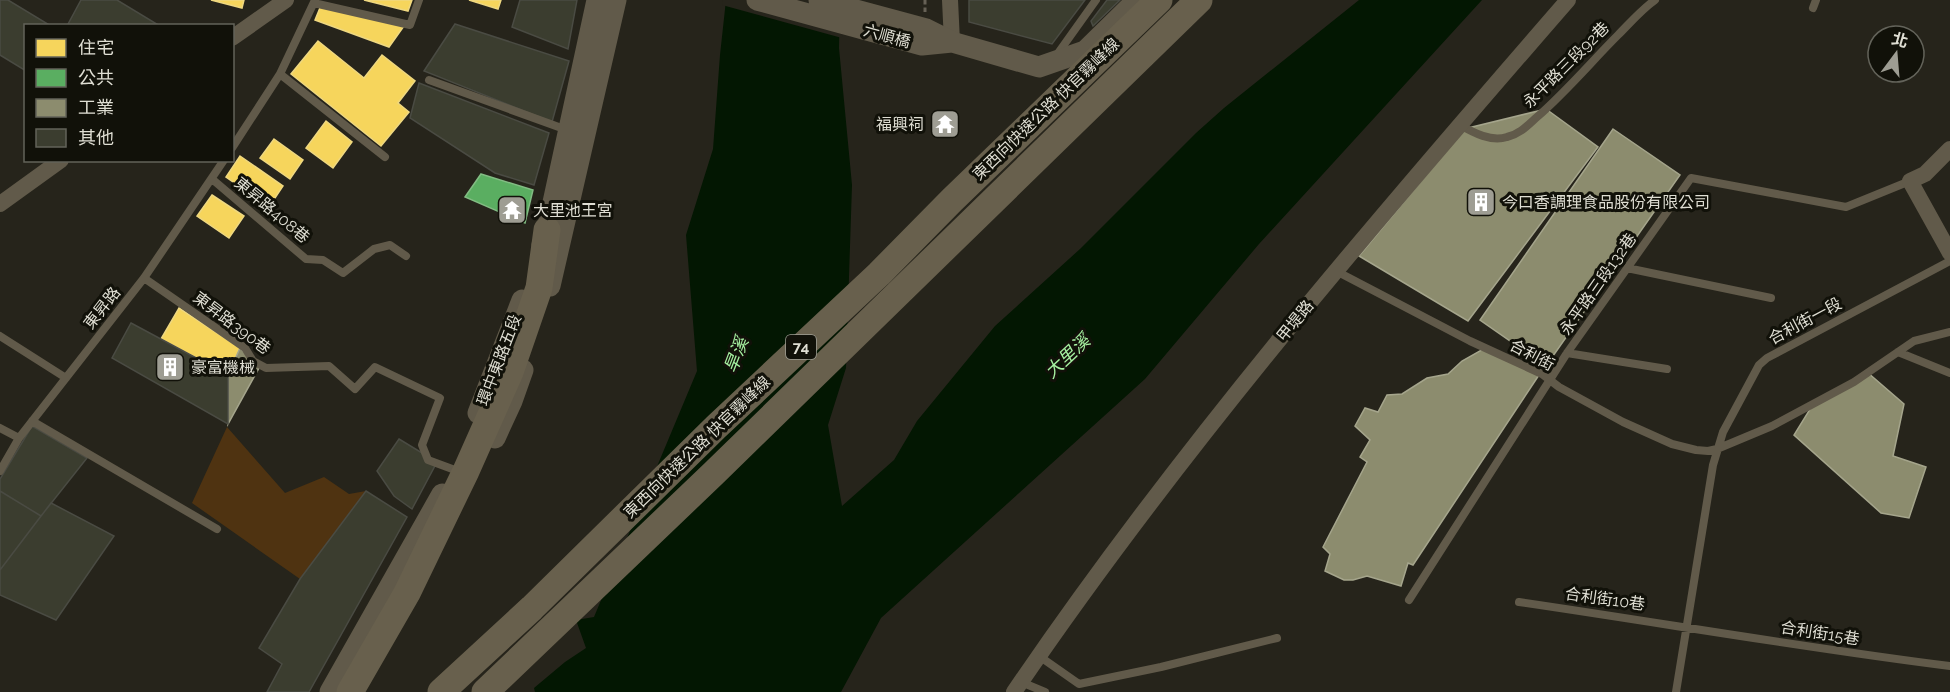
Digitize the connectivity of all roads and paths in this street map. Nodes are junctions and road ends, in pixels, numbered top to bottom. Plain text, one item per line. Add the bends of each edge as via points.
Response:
1 (286, 0) edge
2 (419, 0) edge
3 (597, 0) edge
4 (616, 0) edge
5 (757, 0) edge
6 (819, 0) edge
7 (950, 0) edge
8 (1096, 0) edge
9 (1137, 0) edge
10 (1159, 0) edge
11 (1199, 0) edge
12 (1568, 0) edge
13 (1654, 0) edge
14 (315, 1) edge
15 (234, 37) edge
16 (952, 42) junction
17 (1051, 64) junction
18 (280, 74) junction
19 (429, 80) dead end
20 (1460, 124) junction
21 (570, 131) junction
22 (234, 145) edge
23 (1950, 149) edge
24 (385, 157) dead end
25 (58, 162) edge
26 (223, 162) edge
27 (212, 179) junction
28 (1910, 181) junction
29 (0, 204) edge
30 (547, 230) joint
31 (1950, 253) edge
32 (406, 256) dead end
33 (1950, 261) edge
34 (1627, 268) junction
35 (1336, 271) junction
36 (144, 278) junction
37 (1771, 298) dead end
38 (1950, 332) edge
39 (0, 336) edge
40 (1898, 352) junction
41 (1567, 353) junction
42 (1667, 369) dead end
43 (1950, 373) edge
44 (66, 378) junction
45 (1549, 380) junction
46 (32, 421) junction
47 (0, 428) edge
48 (19, 438) junction
49 (1718, 449) junction
50 (0, 471) edge
51 (460, 471) junction
52 (217, 529) dead end
53 (1409, 600) dead end
54 (1519, 602) dead end
55 (1687, 626) junction
56 (1277, 638) dead end
57 (1039, 656) junction
58 (1950, 666) edge
59 (1017, 687) edge
60 (330, 692) edge
61 (350, 692) edge
62 (364, 692) edge
63 (441, 692) edge
64 (485, 692) edge
65 (1045, 692) edge
66 (1676, 692) edge

1 - 15 street
2 - 14 lane via 411,25
3 - 21 street
4 - 62 street, 環中東路五段 via 547,301 512,401 424,588
5 - 16 street, 六順橋 via 922,45
6 - 16 street, 六順橋 via 926,29
7 - 16 street
8 - 17 lane
9 - 17 street via 1085,51
10 - 63 highway, 東西向快速公路 快官霧峰線 / 74
11 - 64 highway, 東西向快速公路 快官霧峰線 / 74
12 - 20 street, 甲堤路
13 - 20 lane, 永平路三段92巷 via 1559,98 1517,134 1493,138
14 - 18 lane
16 - 17 street via 1039,67
18 - 22 lane
18 - 24 lane
19 - 21 lane
20 - 35 street, 甲堤路
21 - 30 street
23 - 28 street via 1925,174
25 - 29 street
26 - 27 lane, 東昇路
27 - 32 lane, 東昇路408巷 via 306,259 323,260 343,273 374,249 390,245
27 - 36 lane, 東昇路
28 - 31 street
28 - 34 lane, 永平路三段132巷 via 1846,207 1691,178
30 - 51 highway via 539,288 510,372
33 - 49 lane, 合利街一段 via 1767,358 1759,365
34 - 37 lane
34 - 41 lane, 永平路三段132巷
35 - 45 lane, 合利街
35 - 57 street, 甲堤路 via 1215,420
36 - 44 lane, 東昇路
36 - 51 lane, 東昇路390巷 via 245,348 253,362 266,368 329,366 355,389 375,367 440,398 422,445 428,460
38 - 40 lane, 合利街 via 1914,341
39 - 44 lane
40 - 43 lane
40 - 49 lane, 合利街 via 1854,382 1772,426
41 - 42 lane
41 - 45 lane, 永平路三段132巷
44 - 46 lane, 東昇路
45 - 49 lane, 合利街 via 1623,422 1672,444 1696,450
45 - 53 lane, 永平路三段132巷
46 - 48 lane, 東昇路
46 - 52 lane
47 - 48 lane
48 - 50 lane, 東昇路
49 - 55 lane
51 - 60 street
51 - 61 highway via 407,592
54 - 55 lane, 合利街10巷
55 - 58 lane, 合利街15巷
55 - 66 lane
56 - 57 lane via 1080,684
57 - 59 street, 甲堤路
59 - 65 lane, 甲堤路

